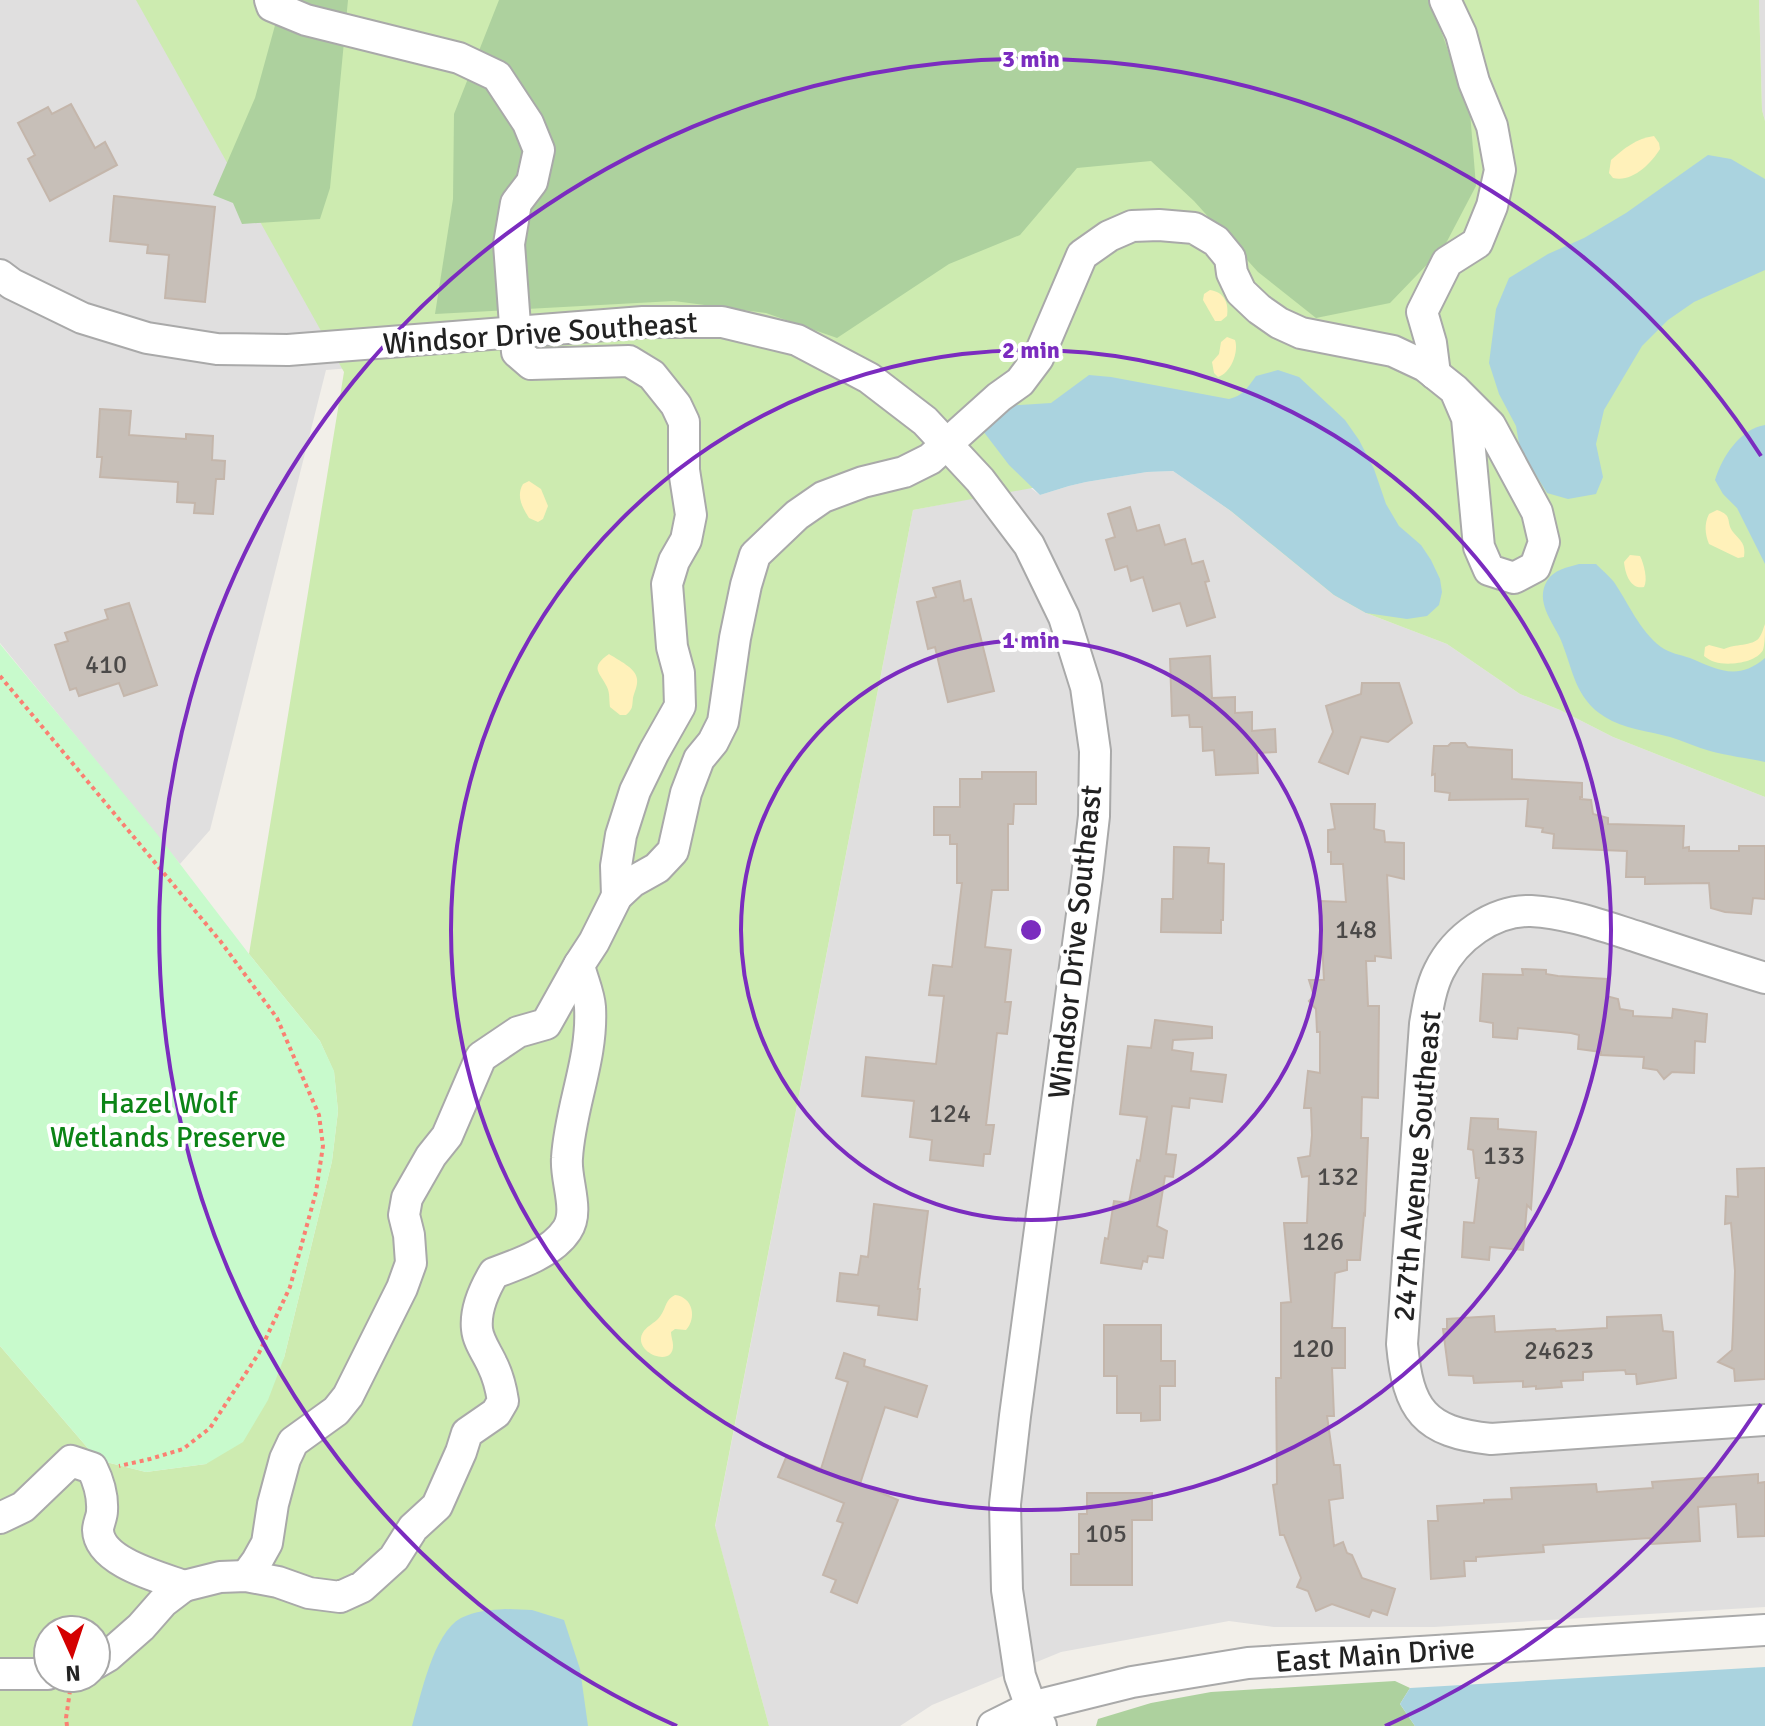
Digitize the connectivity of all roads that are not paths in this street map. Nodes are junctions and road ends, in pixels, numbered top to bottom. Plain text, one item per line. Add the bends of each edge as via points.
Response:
1 (270, 0) edge
2 (1445, 0) edge
3 (0, 275) edge
4 (515, 332) junction
5 (1445, 382) junction
6 (947, 444) junction
7 (617, 896) junction
8 (579, 965) junction
9 (1765, 978) edge
10 (1765, 1420) edge
11 (0, 1518) edge
12 (246, 1576) junction
13 (184, 1586) junction
14 (1765, 1630) edge
15 (112, 1652) edge
16 (0, 1674) edge
17 (32, 1677) edge
18 (1036, 1716) edge
19 (993, 1726) edge

1 - 4 street via 272,6 306,20 459,58 497,76 539,150 532,182 516,203 509,244
2 - 5 street via 1492,126 1500,170 1477,243 1447,262 1422,312
3 - 4 street, Windsor Drive Southeast via 82,318 147,338 217,349 288,350
4 - 6 street, Windsor Drive Southeast via 722,322 797,340 869,378
4 - 7 street via 517,352 531,364 629,361 652,375 684,422 691,515 667,584 680,706 635,791 621,835
5 - 5 street via 1490,425 1537,512 1544,542 1535,567 1514,578 1489,570 1479,547 1467,418
5 - 6 street via 1393,351 1301,333 1279,323 1241,292 1230,258 1216,241 1194,228 1132,226 1082,255 1038,358 1020,382
6 - 7 street via 904,472 823,497 755,555 735,638 723,722 699,759 673,851
6 - 18 street, Windsor Drive Southeast via 1029,545 1064,617 1086,687 1095,751 1087,877 1005,1504 1007,1590 1020,1676
7 - 8 street
8 - 12 street via 546,1024 518,1032 481,1057 447,1136 407,1198 404,1215 411,1263 402,1288 348,1396 293,1442 267,1543
8 - 12 street via 590,1004 589,1045 568,1139 573,1210 569,1228 554,1245 494,1273 478,1310 476,1328 500,1381 503,1401 496,1413 467,1433 437,1506 362,1587 340,1597
9 - 10 street, 247th Avenue Southeast via 1556,913 1501,916 1480,925 1452,949 1438,972 1425,1024 1402,1344 1418,1405 1428,1419 1465,1436 1491,1439
11 - 13 street via 23,1507 71,1461 92,1468 101,1487 98,1531 106,1550 127,1565
12 - 13 street
13 - 15 street
14 - 18 street, East Main Drive via 1248,1663 1132,1682
16 - 17 street
18 - 19 street, East Main Drive

